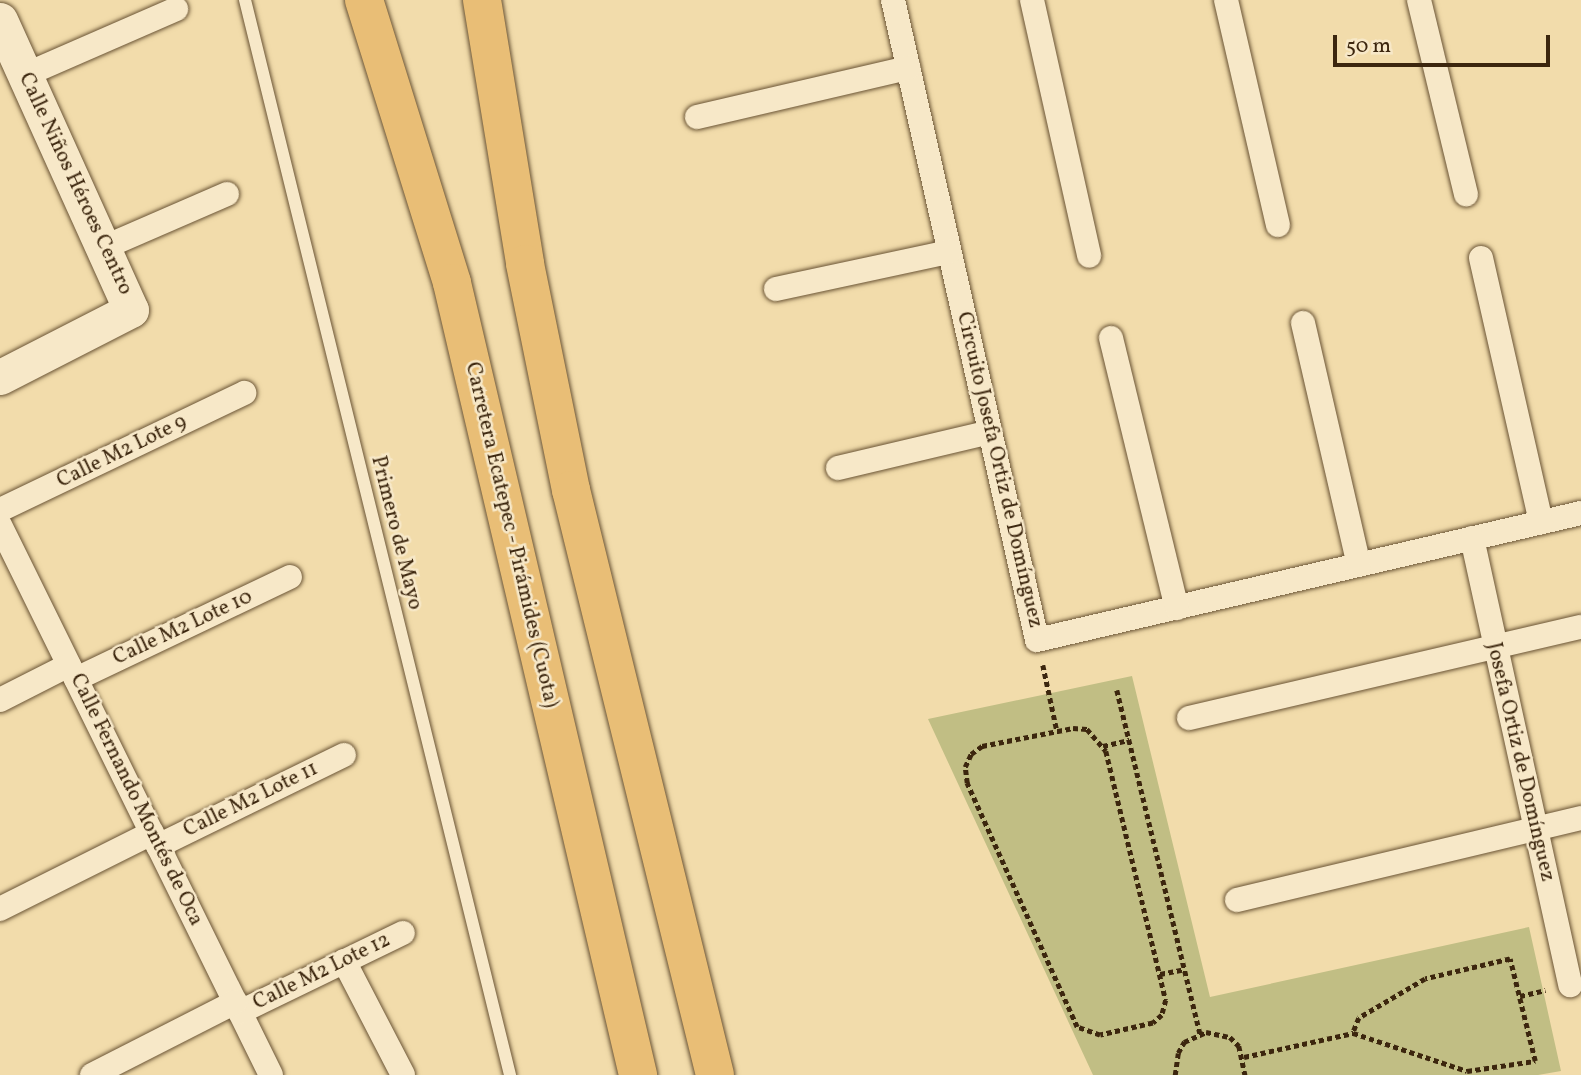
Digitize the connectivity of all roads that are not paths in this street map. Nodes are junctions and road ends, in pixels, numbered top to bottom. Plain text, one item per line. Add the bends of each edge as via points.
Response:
1 (245, 0) edge
2 (364, 0) edge
3 (482, 0) edge
4 (893, 0) edge
5 (1032, 0) edge
6 (1226, 0) edge
7 (1419, 0) edge
8 (176, 9) dead end
9 (0, 20) edge
10 (908, 68) junction
11 (25, 75) junction
12 (697, 117) dead end
13 (227, 194) dead end
14 (1466, 194) dead end
15 (1278, 225) dead end
16 (105, 247) junction
17 (949, 252) junction
18 (1089, 256) dead end
19 (1481, 258) dead end
20 (776, 289) dead end
21 (1303, 323) dead end
22 (1111, 338) dead end
23 (0, 377) edge
24 (244, 393) dead end
25 (990, 432) junction
26 (838, 468) dead end
27 (0, 510) edge
28 (1581, 513) edge
29 (1541, 522) junction
30 (0, 525) edge
31 (1472, 538) junction
32 (1359, 565) junction
33 (290, 578) dead end
34 (1177, 608) junction
35 (1581, 627) edge
36 (1495, 648) junction
37 (72, 672) junction
38 (0, 700) edge
39 (1189, 718) dead end
40 (344, 754) dead end
41 (1581, 818) edge
42 (1535, 828) junction
43 (155, 839) junction
44 (1237, 900) dead end
45 (0, 909) edge
46 (403, 933) dead end
47 (344, 961) junction
48 (1570, 985) dead end
49 (238, 1007) junction
50 (92, 1075) edge
51 (271, 1075) edge
52 (403, 1075) edge
53 (510, 1075) edge
54 (638, 1075) edge
55 (715, 1075) edge

1 - 53 lane, Primero de Mayo
2 - 54 highway, Carretera Ecatepec - Pirámides (Cuota) via 452,283
3 - 55 highway via 525,264 571,490
4 - 10 street, Circuito Josefa Ortiz de Domínguez
5 - 18 street
6 - 15 street
7 - 14 street
8 - 11 street
9 - 11 main road, Calle Niños Héroes Centro
10 - 12 street
10 - 17 street, Circuito Josefa Ortiz de Domínguez
11 - 16 main road, Calle Niños Héroes Centro
13 - 16 street
16 - 23 main road, Calle Niños Héroes Centro via 131,310
17 - 20 street
17 - 25 street, Circuito Josefa Ortiz de Domínguez
19 - 29 street
21 - 32 street
22 - 34 street
24 - 27 street, Calle M2 Lote 9
25 - 26 street
25 - 34 street, Circuito Josefa Ortiz de Domínguez via 1037,640
28 - 29 street, Circuito Josefa Ortiz de Domínguez
29 - 31 street, Circuito Josefa Ortiz de Domínguez
30 - 37 street, Calle Fernando Montés de Oca
31 - 32 street, Circuito Josefa Ortiz de Domínguez
31 - 36 street, Josefa Ortiz de Domínguez
32 - 34 street, Circuito Josefa Ortiz de Domínguez
33 - 37 street, Calle M2 Lote 10
35 - 36 street
36 - 39 street
36 - 42 street, Josefa Ortiz de Domínguez
37 - 38 street, Calle M2 Lote 10
37 - 43 street, Calle Fernando Montés de Oca
40 - 43 street, Calle M2 Lote 11
41 - 42 street
42 - 44 street
42 - 48 street, Josefa Ortiz de Domínguez
43 - 45 street, Calle M2 Lote 11
43 - 49 street, Calle Fernando Montés de Oca
46 - 47 street, Calle M2 Lote 12
47 - 49 street, Calle M2 Lote 12
47 - 52 street
49 - 50 street, Calle M2 Lote 12
49 - 51 street, Calle Fernando Montés de Oca

